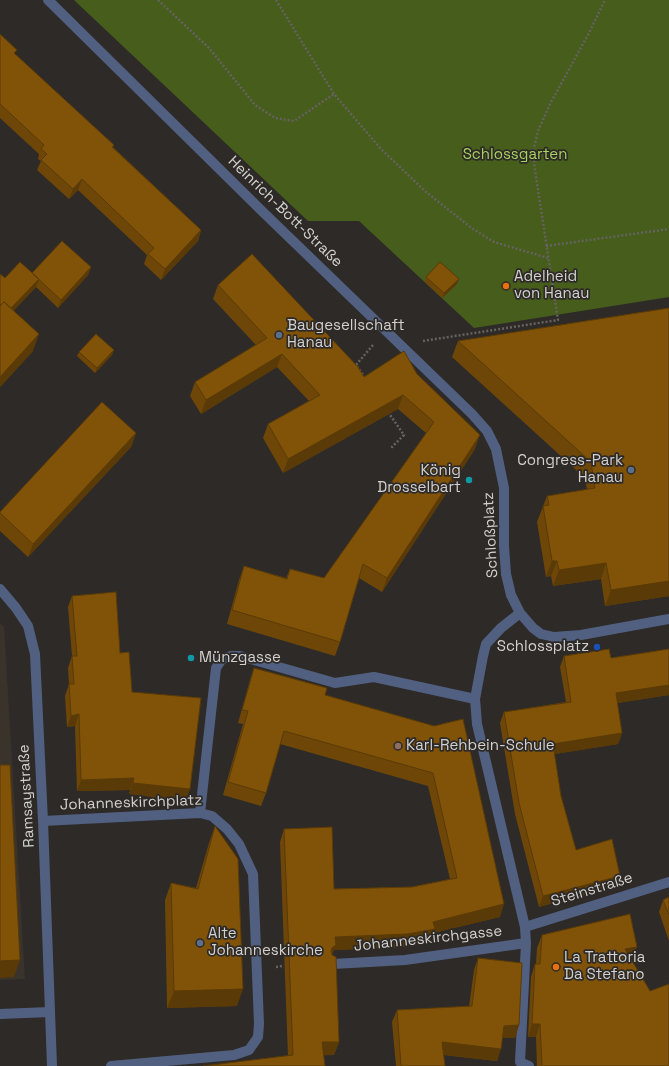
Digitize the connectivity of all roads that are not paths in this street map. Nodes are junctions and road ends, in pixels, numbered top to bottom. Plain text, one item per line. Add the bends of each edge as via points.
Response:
1 (48, 0) edge
2 (496, 449) joint
3 (0, 589) edge
4 (520, 614) junction
5 (669, 620) edge
6 (475, 699) junction
7 (200, 813) junction
8 (43, 821) junction
9 (669, 882) edge
10 (525, 927) junction
11 (526, 943) junction
12 (333, 964) edge
13 (50, 1012) junction
14 (0, 1014) edge
15 (182, 1063) edge
16 (524, 1064) edge
17 (52, 1066) edge
18 (111, 1066) edge

1 - 2 street, Heinrich-Bott-Straße via 472,414 487,432
2 - 4 street, Schloßplatz via 504,488 506,574 511,595
3 - 8 street, Ramsaystraße via 28,626 35,654
4 - 5 street, Schloßplatz via 541,634 551,637 581,635
4 - 6 street via 501,628 486,644
6 - 7 street via 374,676 335,682 240,656 222,659 216,668
6 - 10 street via 477,724
7 - 8 street, Johanneskirchplatz
7 - 15 street, Johanneskirchplatz via 212,816 227,829 239,844 253,874 258,1036 249,1050 234,1055
8 - 13 street, Ramsaystraße
9 - 10 street, Steinstraße
10 - 11 street
11 - 12 street, Johanneskirchgasse via 405,960
11 - 16 street
13 - 14 street
13 - 17 street, Ramsaystraße
15 - 18 street, Johanneskirchplatz

